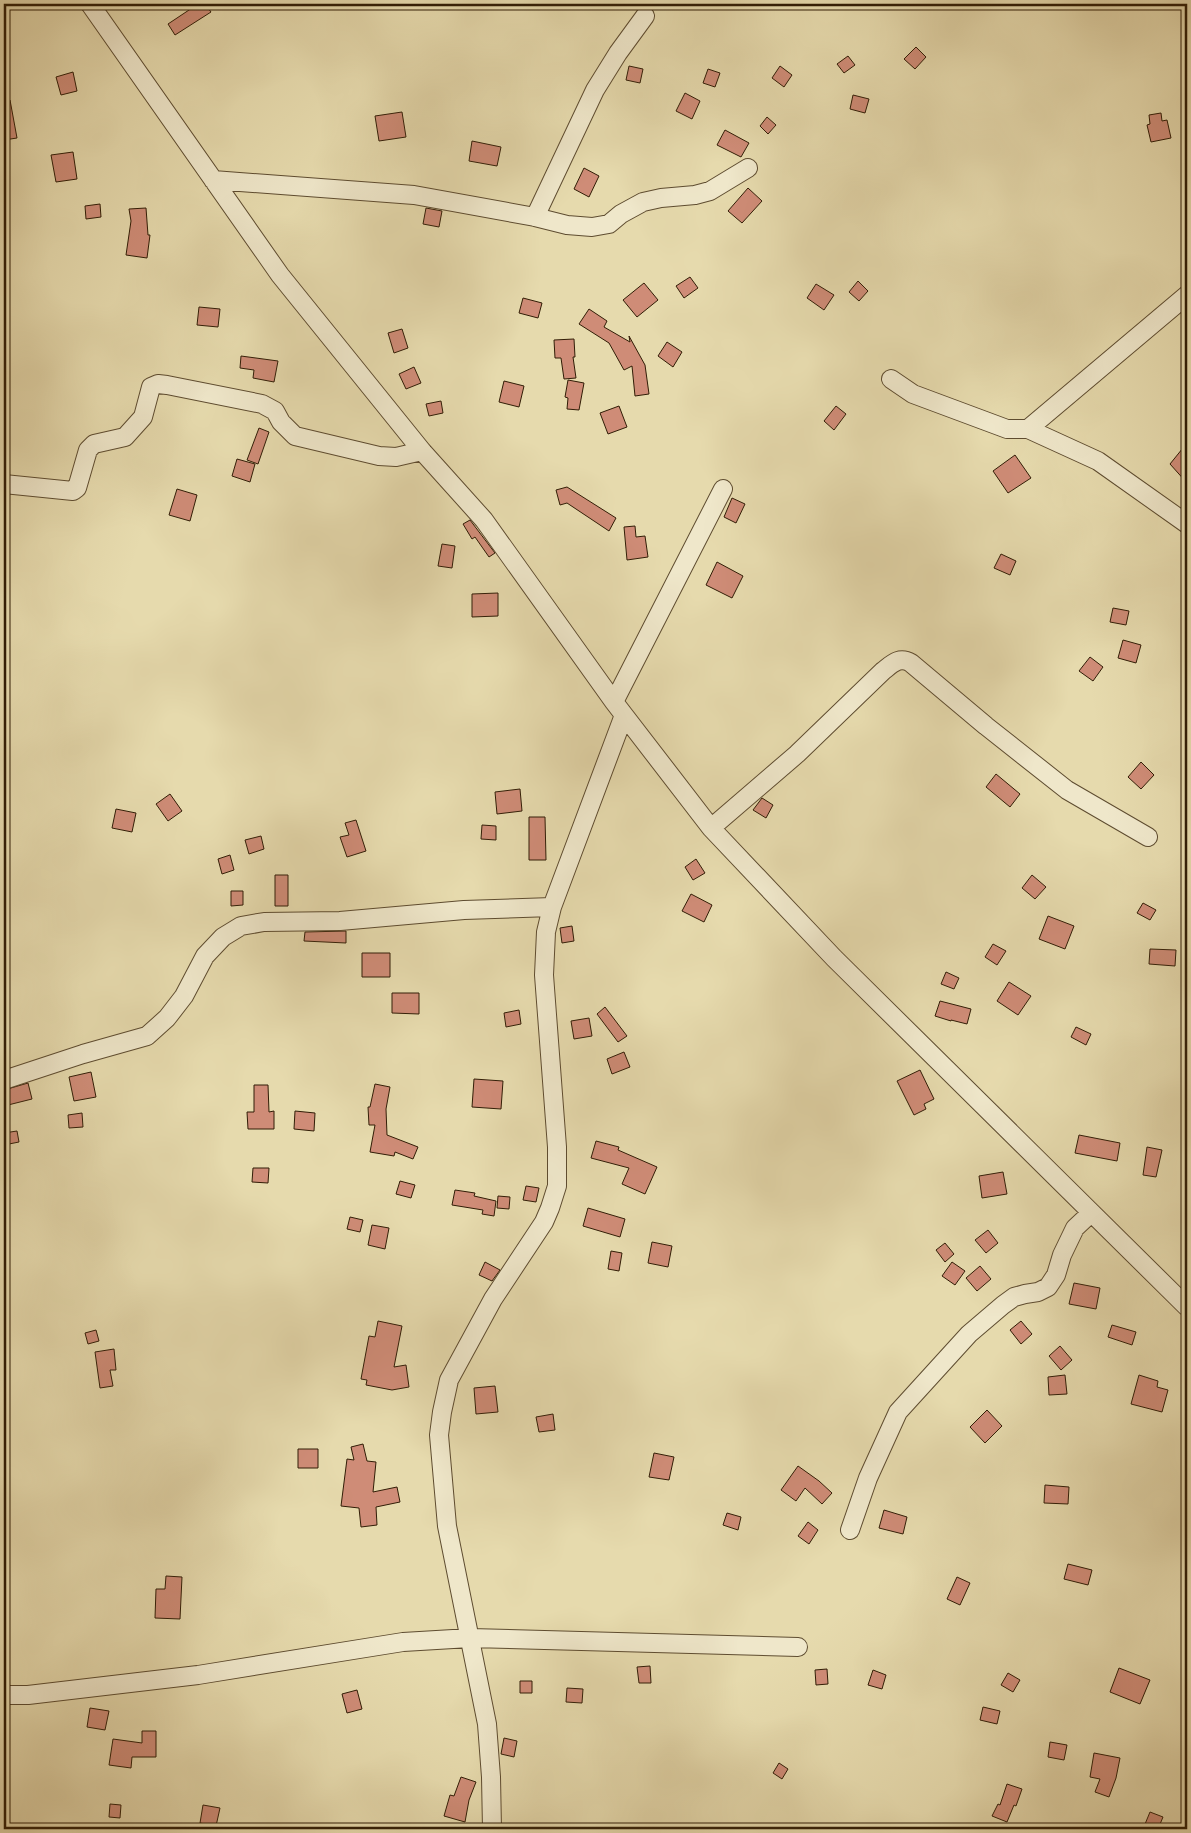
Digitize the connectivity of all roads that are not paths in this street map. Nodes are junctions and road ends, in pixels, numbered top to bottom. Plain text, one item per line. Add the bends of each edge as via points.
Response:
1 (90, 4) edge
2 (645, 16) dead end
3 (748, 168) dead end
4 (213, 180) junction
5 (534, 217) junction
6 (1187, 295) edge
7 (891, 379) dead end
8 (1028, 429) junction
9 (422, 451) junction
10 (4, 484) edge
11 (723, 489) dead end
12 (1187, 524) edge
13 (619, 708) junction
14 (711, 828) junction
15 (1148, 837) dead end
16 (552, 907) junction
17 (4, 1080) edge
18 (1091, 1213) junction
19 (1187, 1307) edge
20 (850, 1530) dead end
21 (470, 1638) junction
22 (798, 1647) dead end
23 (4, 1695) edge
24 (492, 1829) edge

1 - 4 street
2 - 5 street via 596,90
3 - 5 street via 710,191 643,202 600,227
4 - 5 street via 414,195
4 - 9 street via 280,275
6 - 8 street
7 - 8 street via 914,394 1007,430
8 - 12 street via 1098,461
9 - 10 street via 378,456 295,436 275,411 262,404 158,384 150,387 143,417 125,437 94,444 88,450 77,488 73,491
9 - 13 street via 484,520
11 - 13 street
13 - 14 street
13 - 16 street
14 - 15 street via 797,754 883,671 896,660 902,660 911,663 1067,790
14 - 18 street via 834,958
16 - 17 street via 464,910 340,921 264,922 241,926 223,937 205,956 184,996 147,1036
16 - 21 street via 546,932 544,974 557,1147 556,1186 544,1222 493,1299 450,1380 439,1435 447,1526
18 - 19 street
18 - 20 street via 1075,1228 1048,1287 1014,1297 1003,1305 969,1334 898,1412 868,1478
21 - 22 street
21 - 23 street via 403,1642 198,1675
21 - 24 street via 486,1724

